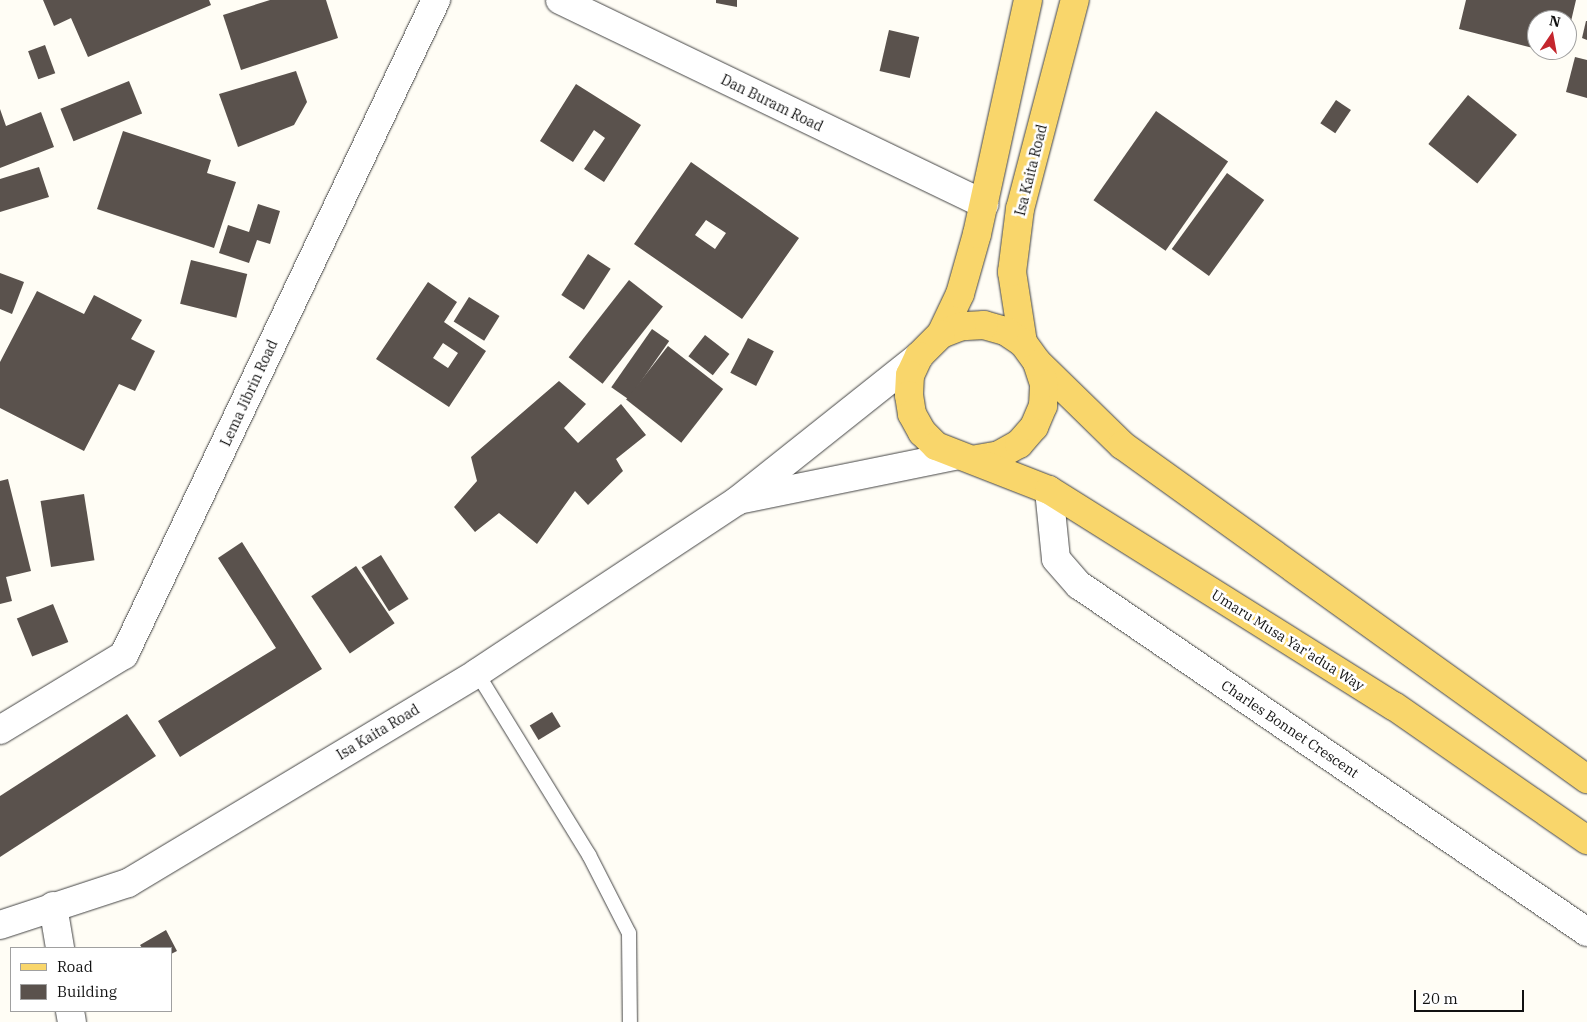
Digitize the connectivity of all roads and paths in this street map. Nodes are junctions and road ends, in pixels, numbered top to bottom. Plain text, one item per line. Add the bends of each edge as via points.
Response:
1 (436, 0) edge
2 (560, 0) edge
3 (1028, 0) edge
4 (1075, 0) edge
5 (984, 204) junction
6 (941, 334) junction
7 (1030, 352) junction
8 (918, 356) junction
9 (966, 458) junction
10 (1050, 490) junction
11 (737, 501) junction
12 (477, 673) junction
13 (0, 730) edge
14 (1587, 779) edge
15 (1587, 840) edge
16 (53, 906) junction
17 (0, 924) edge
18 (1587, 932) edge
19 (60, 947) edge
20 (630, 1022) edge

1 - 13 street, Lema Jibrin Road via 124,655
2 - 5 street, Dan Buram Road
3 - 5 main road
4 - 7 main road, Isa Kaita Road via 1020,209 1012,272
5 - 6 main road via 960,294
6 - 7 main road via 962,326 984,325 1005,330
6 - 8 main road
7 - 9 main road via 1044,384 1034,427 1019,444 999,455
7 - 14 main road via 1122,445
8 - 9 main road via 910,375 908,395 912,414 922,432 936,446
8 - 11 street, Isa Kaita Road
9 - 10 main road, Umaru Musa Yar'adua Way
9 - 11 street, Isa Kaita Road
10 - 15 main road, Umaru Musa Yar'adua Way via 1394,706
10 - 18 street, Charles Bonnet Crescent via 1056,559 1079,585
11 - 12 street, Isa Kaita Road
12 - 16 street, Isa Kaita Road via 128,883
12 - 20 lane via 588,855 629,933
16 - 17 street, Isa Kaita Road
16 - 19 street

